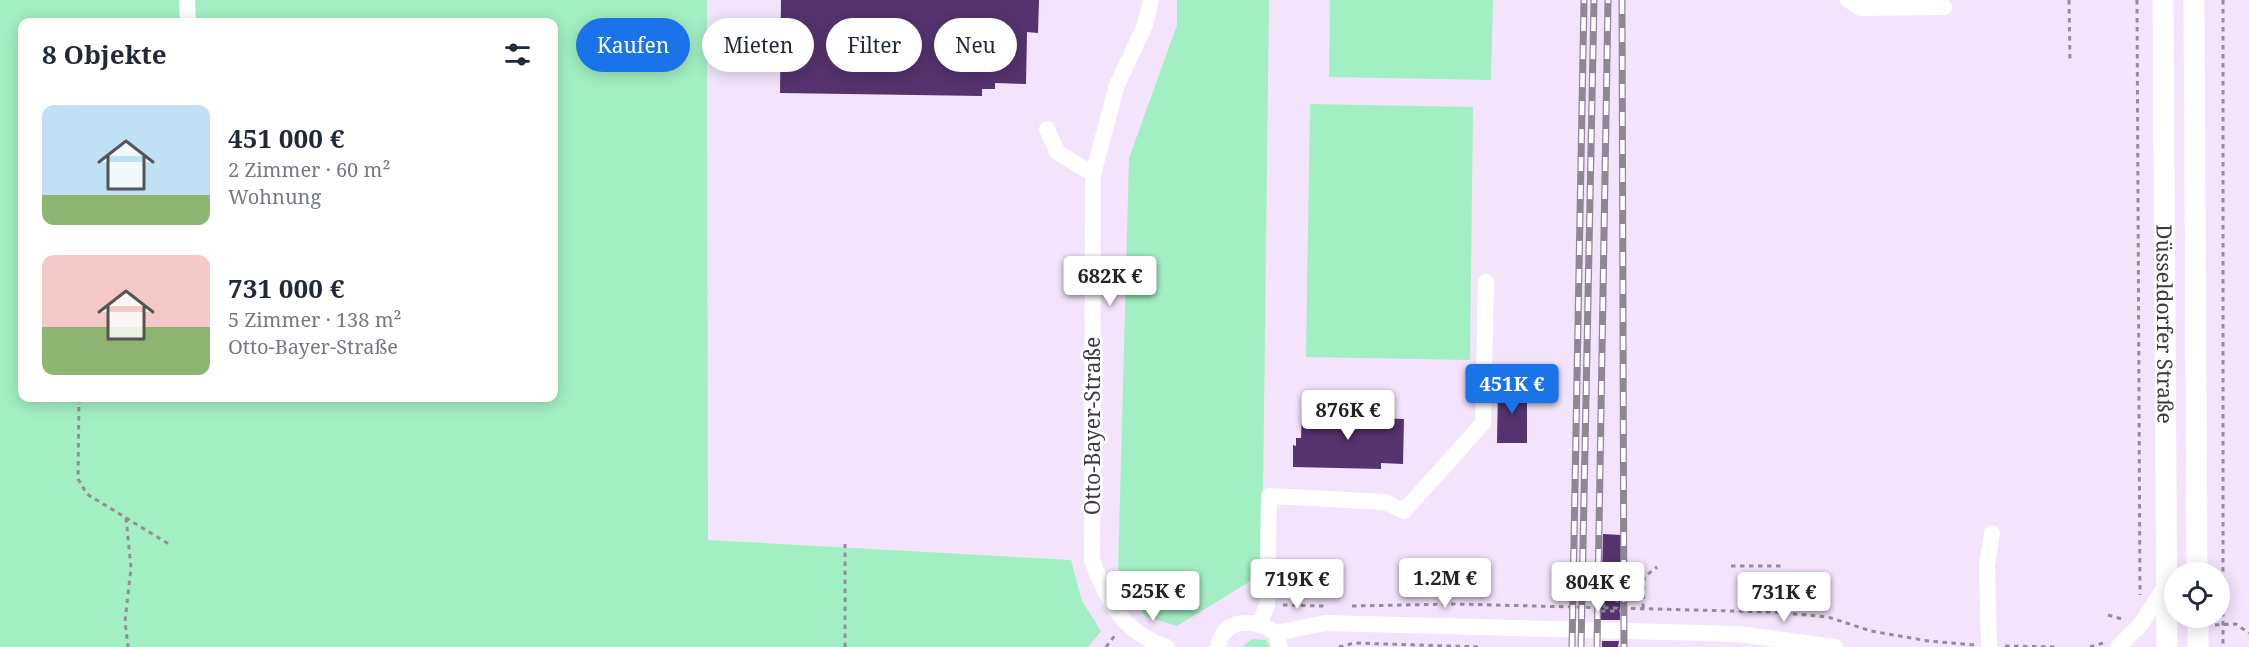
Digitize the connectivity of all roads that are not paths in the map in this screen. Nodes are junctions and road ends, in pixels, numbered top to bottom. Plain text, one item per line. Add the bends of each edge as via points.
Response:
1 (187, 0) edge
2 (1151, 0) edge
3 (1848, 0) edge
4 (2163, 0) edge
5 (2194, 0) edge
6 (1944, 7) dead end
7 (188, 18) edge
8 (1047, 129) dead end
9 (1093, 174) junction
10 (1486, 282) dead end
11 (1992, 533) dead end
12 (2166, 562) edge
13 (2198, 562) edge
14 (2164, 588) edge
15 (1260, 623) junction
16 (2167, 628) edge
17 (2198, 628) edge
18 (1278, 640) edge
19 (1989, 646) edge
20 (1167, 647) edge
21 (1218, 647) edge
22 (1835, 647) edge
23 (2118, 647) edge
24 (2167, 647) edge
25 (2198, 647) edge

1 - 7 street
2 - 9 street, Otto-Bayer-Straße via 1145,25 1117,85
3 - 6 street via 1862,8
4 - 12 main road, Düsseldorfer Straße
5 - 13 main road, Düsseldorfer Straße
8 - 9 street via 1057,152
9 - 20 street, Otto-Bayer-Straße via 1092,560 1115,613 1134,630
10 - 15 street via 1483,423 1404,511 1385,502 1269,496 1267,605
11 - 19 street via 1987,565
14 - 23 street via 2142,624
15 - 18 street
15 - 21 street via 1238,623 1224,633
16 - 24 main road, Düsseldorfer Straße
17 - 25 main road
18 - 22 street via 1325,623 1738,634

